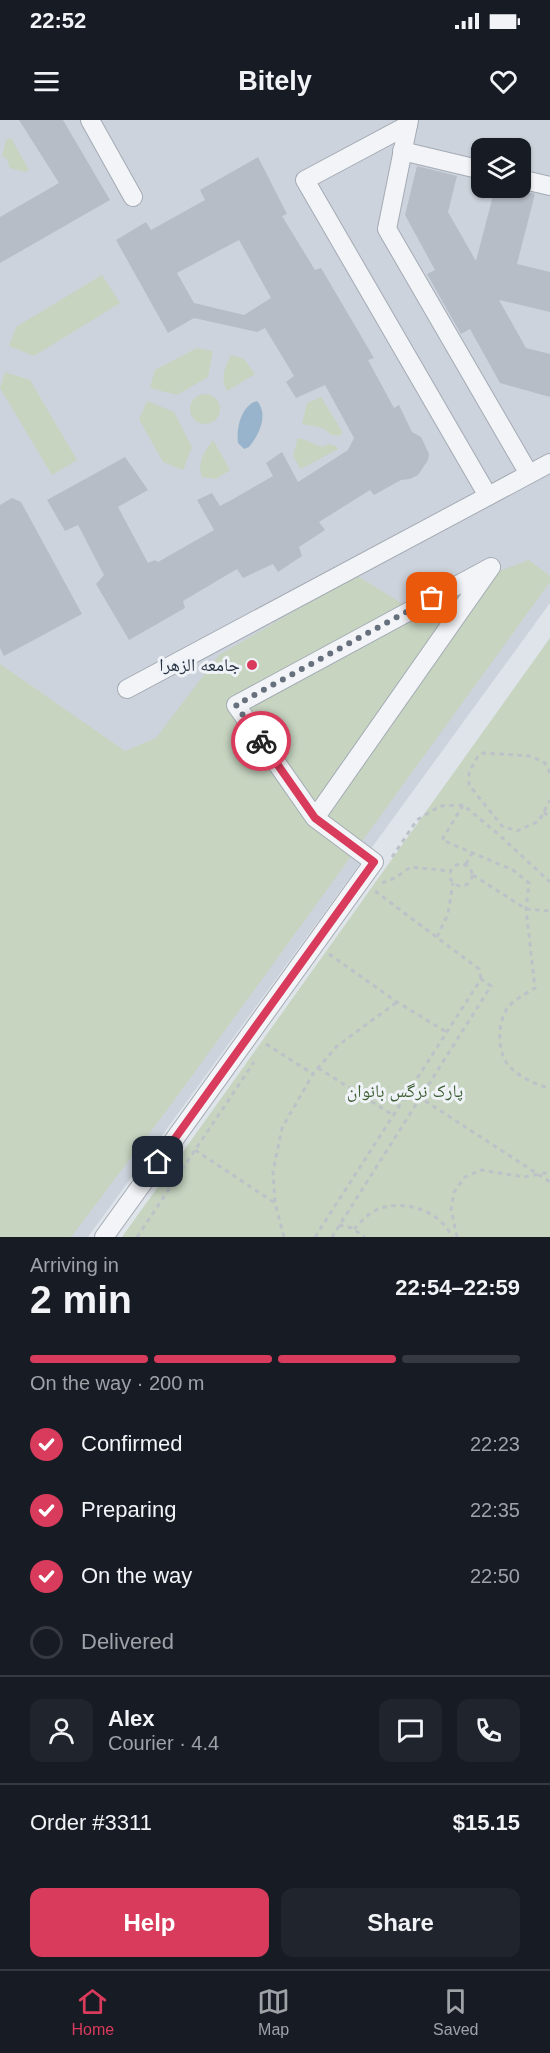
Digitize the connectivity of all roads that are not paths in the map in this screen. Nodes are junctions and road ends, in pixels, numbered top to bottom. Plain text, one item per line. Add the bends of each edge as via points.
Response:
1 (90, 120) edge
2 (408, 122) edge
3 (402, 151) junction
4 (471, 167) edge
5 (531, 182) edge
6 (550, 186) edge
7 (133, 197) dead end
8 (550, 463) edge
9 (529, 474) junction
10 (488, 496) junction
11 (127, 689) dead end
12 (315, 818) junction
13 (104, 1237) edge

1 - 7 lane
2 - 3 lane
2 - 10 lane via 305,180
3 - 4 lane
3 - 9 lane via 387,229
5 - 6 lane
8 - 9 lane
9 - 10 lane
10 - 11 lane
12 - 12 lane via 410,682 491,567 236,705
12 - 13 lane via 374,862

